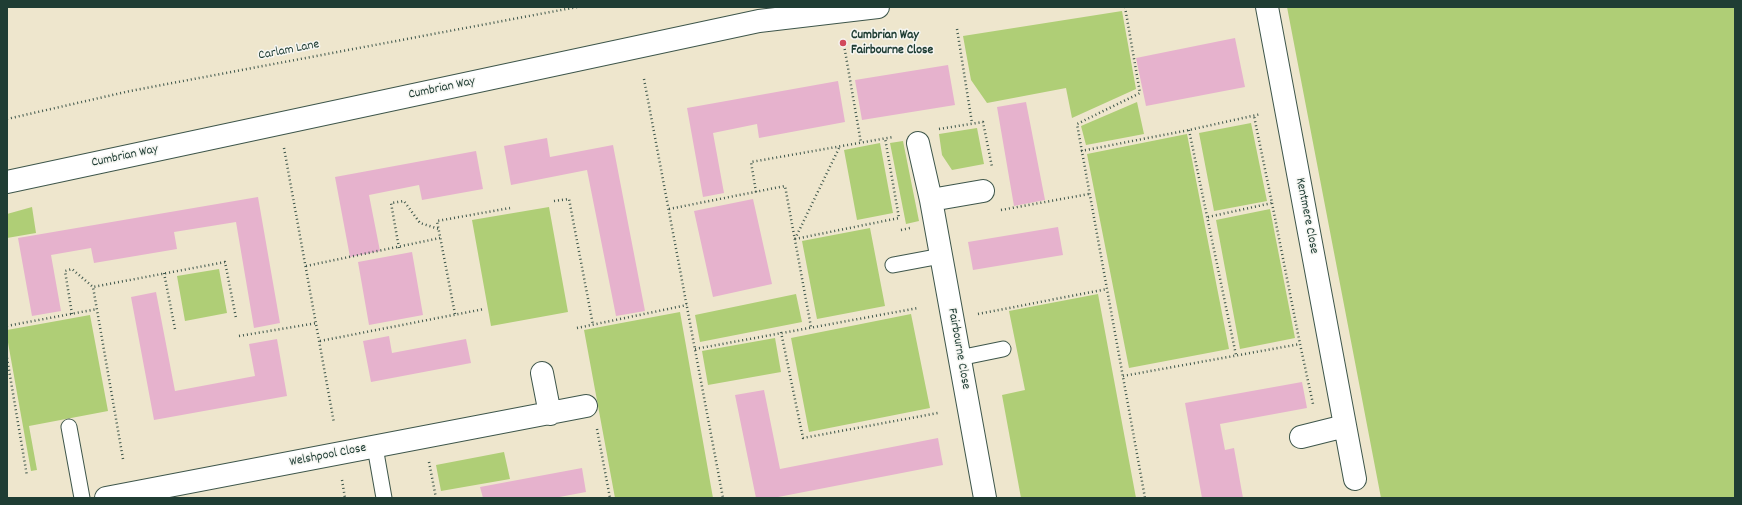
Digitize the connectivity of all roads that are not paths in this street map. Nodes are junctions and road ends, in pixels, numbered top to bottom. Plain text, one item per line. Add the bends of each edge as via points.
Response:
1 (878, 7) edge
2 (1267, 7) edge
3 (918, 144) dead end
4 (7, 182) edge
5 (983, 191) dead end
6 (931, 200) junction
7 (941, 256) junction
8 (893, 265) dead end
9 (1003, 349) dead end
10 (959, 358) junction
11 (542, 374) dead end
12 (586, 406) dead end
13 (550, 414) junction
14 (1345, 426) junction
15 (69, 427) dead end
16 (1310, 435) road end
17 (375, 447) junction
18 (1354, 479) dead end
19 (82, 498) edge
20 (106, 498) edge
21 (384, 498) edge
22 (985, 498) edge

1 - 4 street, Cumbrian Way via 759,21
2 - 14 street, Kentmere Close
3 - 6 street, Fairbourne Close
5 - 6 street
6 - 7 street, Fairbourne Close
7 - 8 lane
7 - 10 street, Fairbourne Close
9 - 10 lane
10 - 22 street, Fairbourne Close
11 - 13 street
12 - 13 street, Welshpool Close
13 - 17 street, Welshpool Close
14 - 16 street
14 - 18 street, Kentmere Close
15 - 19 lane
17 - 20 street, Welshpool Close
17 - 21 lane

